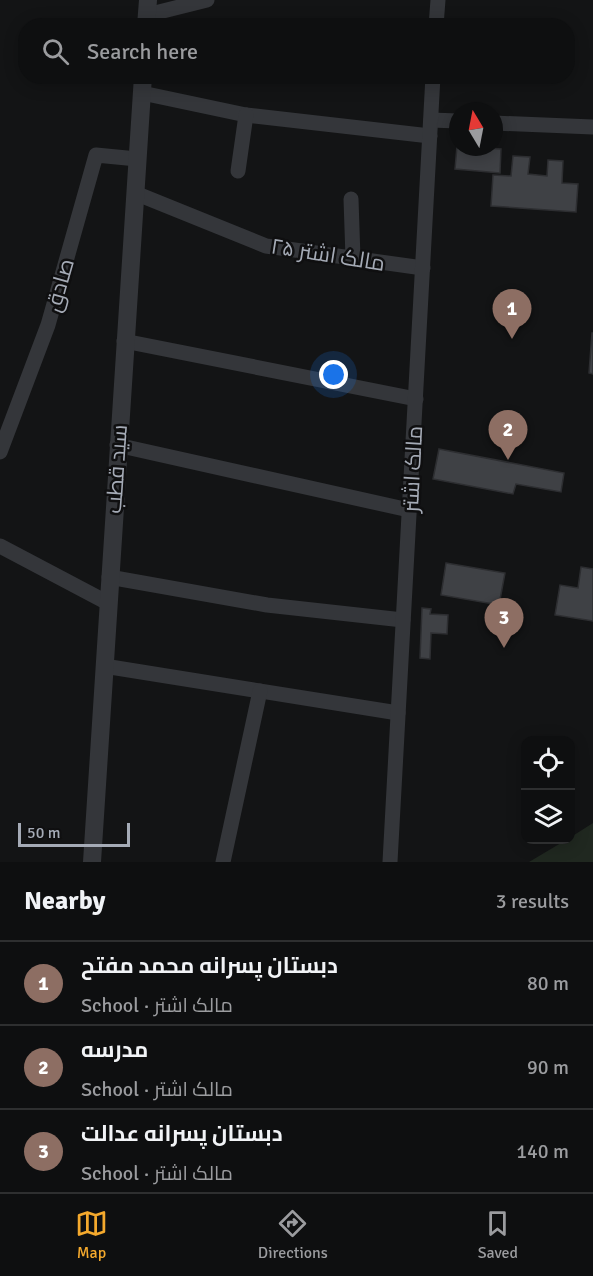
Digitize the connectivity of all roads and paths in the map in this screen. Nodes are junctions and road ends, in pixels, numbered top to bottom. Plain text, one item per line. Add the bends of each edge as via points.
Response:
1 (207, 0) edge
2 (438, 0) edge
3 (147, 13) edge
4 (437, 18) edge
5 (433, 84) edge
6 (142, 85) edge
7 (246, 115) junction
8 (431, 120) junction
9 (449, 121) edge
10 (503, 123) edge
11 (593, 127) edge
12 (430, 136) junction
13 (137, 159) junction
14 (238, 171) dead end
15 (135, 193) junction
16 (351, 199) dead end
17 (353, 258) junction
18 (423, 268) junction
19 (124, 341) junction
20 (416, 399) junction
21 (117, 445) junction
22 (0, 452) edge
23 (409, 510) junction
24 (0, 546) edge
25 (109, 577) junction
26 (108, 603) junction
27 (403, 620) junction
28 (104, 666) junction
29 (260, 691) junction
30 (398, 713) junction
31 (92, 862) edge
32 (223, 862) edge
33 (390, 862) edge

1 - 3 street
2 - 4 street
5 - 8 street, مالک اشتر
6 - 7 street
6 - 13 street, سید قطب
7 - 12 street
7 - 14 street
8 - 9 street
8 - 12 street, مالک اشتر
10 - 11 street
12 - 18 street, مالک اشتر
13 - 15 street, سید قطب
13 - 22 street, صادق via 96,155 48,325
15 - 17 street, مالک اشتر ۲۵ via 266,246
15 - 19 street, سید قطب
16 - 17 street
17 - 18 street, مالک اشتر ۲۵
18 - 20 street, مالک اشتر
19 - 20 street
19 - 21 street, سید قطب
20 - 23 street, مالک اشتر
21 - 23 street
21 - 25 street, سید قطب
23 - 27 street, مالک اشتر
24 - 26 street
25 - 26 street, سید قطب
25 - 27 street via 267,605
26 - 28 street, سید قطب
27 - 30 street, مالک اشتر
28 - 29 street
28 - 31 street, سید قطب
29 - 30 street
29 - 32 street
30 - 33 street, مالک اشتر

